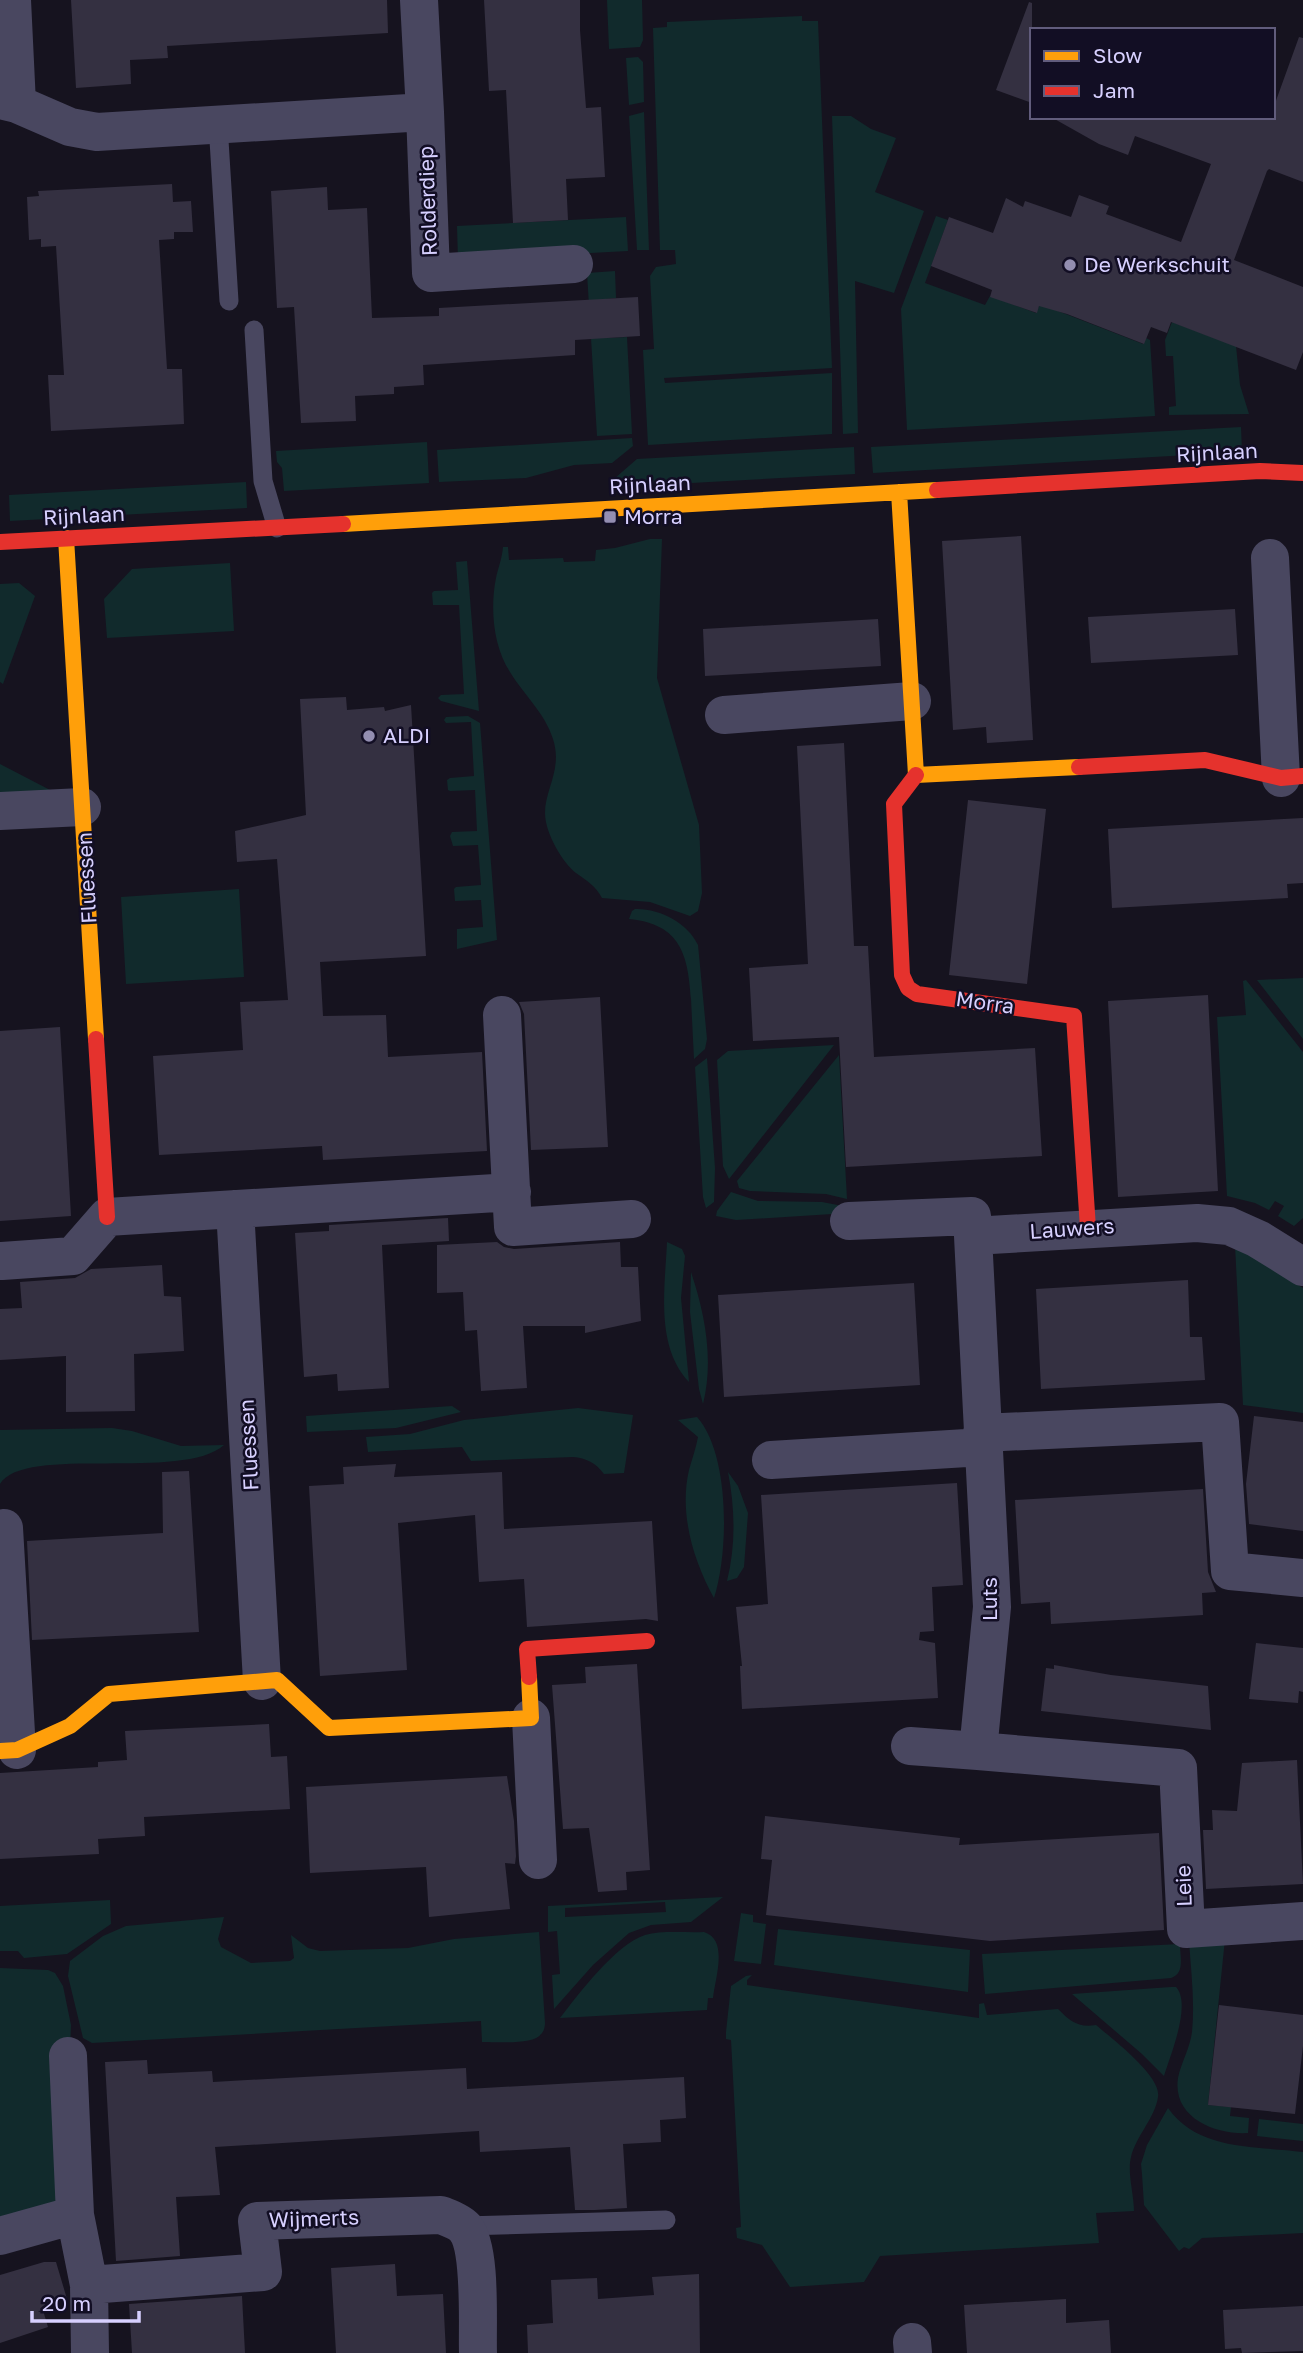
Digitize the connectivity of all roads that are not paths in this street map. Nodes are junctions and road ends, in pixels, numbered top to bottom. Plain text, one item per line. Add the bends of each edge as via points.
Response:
1 (12, 0) edge
2 (419, 0) edge
3 (8, 102) edge
4 (425, 112) junction
5 (218, 124) junction
6 (575, 264) dead end
7 (229, 301) dead end
8 (254, 330) dead end
9 (1303, 473) edge
10 (899, 492) junction
11 (277, 528) junction
12 (66, 538) junction
13 (0, 542) edge
14 (1270, 558) dead end
15 (912, 701) junction
16 (724, 715) dead end
17 (916, 775) junction
18 (1292, 777) edge
19 (82, 807) junction
20 (0, 811) edge
21 (502, 1016) dead end
22 (512, 1192) junction
23 (234, 1209) junction
24 (107, 1217) junction
25 (632, 1219) dead end
26 (849, 1221) dead end
27 (1088, 1228) junction
28 (973, 1236) junction
29 (2, 1261) dead end
30 (1303, 1268) edge
31 (983, 1440) junction
32 (771, 1461) dead end
33 (4, 1528) dead end
34 (1303, 1578) edge
35 (647, 1641) dead end
36 (262, 1682) junction
37 (531, 1718) junction
38 (909, 1746) dead end
39 (8, 1751) edge
40 (978, 1751) junction
41 (538, 1860) dead end
42 (1303, 1921) edge
43 (68, 2056) dead end
44 (75, 2216) junction
45 (666, 2220) dead end
46 (464, 2226) junction
47 (0, 2236) edge
48 (89, 2286) junction
49 (90, 2353) edge
50 (478, 2353) edge

1 - 3 street
2 - 4 street, Rolderdiep
3 - 5 street via 70,128 97,132
4 - 5 street
4 - 6 street, Rolderdiep via 431,273
5 - 7 lane
8 - 11 lane via 263,481
9 - 10 street, Rijnlaan via 1260,471
10 - 11 street, Rijnlaan
10 - 15 street
11 - 12 street, Rijnlaan
12 - 13 street, Rijnlaan
12 - 19 street, Fluessen
14 - 18 street
15 - 16 street
15 - 17 street
17 - 18 street via 1205,760
17 - 27 street, Morra via 894,804 902,975 917,994 1074,1016
19 - 20 street
19 - 24 street, Fluessen
21 - 22 street
22 - 23 street
22 - 25 street via 513,1227
23 - 24 street
23 - 36 street, Fluessen
24 - 29 street via 73,1256
26 - 28 street via 972,1216
27 - 28 street, Lauwers
27 - 30 street, Lauwers via 1229,1226
28 - 31 street, Luts
31 - 32 street
31 - 34 street via 1220,1422 1230,1571
31 - 40 street, Luts via 992,1608
33 - 39 street
35 - 37 street via 527,1649
36 - 37 street via 277,1680 328,1728
36 - 39 street via 109,1694 70,1726
37 - 41 street
38 - 40 street
40 - 42 street, Leie via 1178,1768 1186,1929
43 - 44 street
44 - 47 street
44 - 48 street
45 - 46 lane
46 - 48 street, Wijmerts via 441,2215 257,2221 263,2272
46 - 50 street via 475,2261
48 - 49 street

